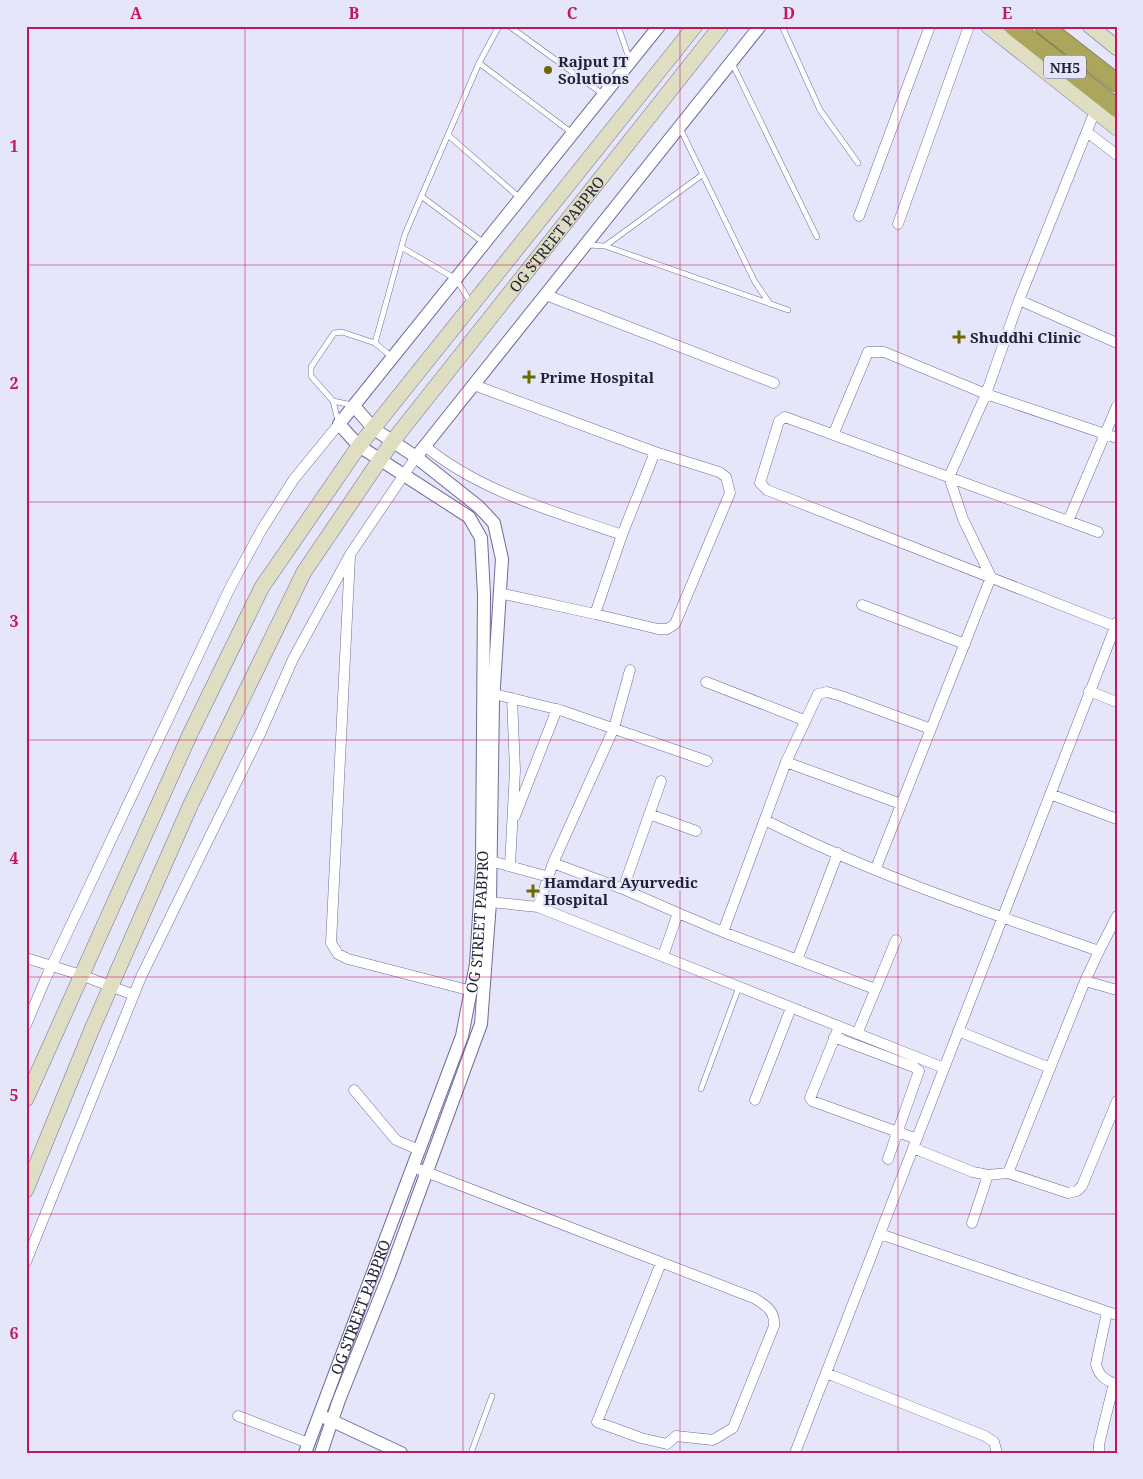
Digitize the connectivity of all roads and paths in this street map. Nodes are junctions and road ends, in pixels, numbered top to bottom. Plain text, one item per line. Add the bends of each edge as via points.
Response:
1 (499, 26) edge
2 (509, 26) edge
3 (618, 26) edge
4 (659, 26) edge
5 (695, 26) edge
6 (721, 26) edge
7 (760, 26) edge
8 (782, 26) edge
9 (930, 26) edge
10 (969, 26) edge
11 (988, 26) edge
12 (1013, 26) edge
13 (1044, 26) edge
14 (1090, 26) edge
15 (1117, 48) edge
16 (631, 62) junction
17 (732, 62) junction
18 (479, 63) junction
19 (1117, 83) edge
20 (604, 95) junction
21 (1117, 108) edge
22 (1096, 111) junction
23 (679, 128) junction
24 (1117, 128) edge
25 (1087, 132) junction
26 (573, 134) junction
27 (448, 135) junction
28 (1117, 155) edge
29 (858, 163) dead end
30 (702, 175) junction
31 (421, 196) junction
32 (521, 198) junction
33 (859, 216) dead end
34 (898, 224) dead end
35 (817, 237) dead end
36 (485, 243) junction
37 (586, 245) junction
38 (605, 246) junction
39 (401, 247) junction
40 (456, 279) junction
41 (546, 295) junction
42 (1020, 300) junction
43 (770, 304) junction
44 (472, 305) junction
45 (788, 310) dead end
46 (375, 343) junction
47 (1117, 343) edge
48 (392, 356) junction
49 (774, 383) dead end
50 (474, 385) junction
51 (986, 394) junction
52 (332, 401) junction
53 (354, 406) junction
54 (1117, 406) edge
55 (339, 424) junction
56 (374, 429) junction
57 (833, 435) junction
58 (1112, 436) edge
59 (392, 442) junction
60 (359, 446) junction
61 (425, 446) junction
62 (655, 452) junction
63 (416, 457) junction
64 (381, 459) junction
65 (402, 474) junction
66 (949, 477) junction
67 (1068, 521) junction
68 (1098, 532) dead end
69 (622, 535) junction
70 (351, 553) junction
71 (990, 578) junction
72 (499, 593) junction
73 (862, 605) dead end
74 (594, 614) junction
75 (1116, 625) edge
76 (964, 644) junction
77 (630, 670) dead end
78 (706, 682) dead end
79 (488, 692) junction
80 (1089, 692) junction
81 (512, 698) junction
82 (1117, 702) edge
83 (557, 710) junction
84 (804, 720) junction
85 (614, 728) junction
86 (931, 729) junction
87 (707, 761) dead end
88 (786, 762) junction
89 (661, 781) dead end
90 (1050, 794) junction
91 (901, 804) junction
92 (649, 814) junction
93 (1117, 818) edge
94 (765, 820) junction
95 (512, 824) junction
96 (696, 831) dead end
97 (838, 853) junction
98 (491, 861) junction
99 (554, 863) junction
100 (510, 866) junction
101 (876, 868) junction
102 (549, 877) junction
103 (623, 889) junction
104 (490, 902) junction
105 (538, 906) junction
106 (678, 913) junction
107 (1117, 916) edge
108 (1002, 917) junction
109 (723, 932) junction
110 (896, 940) dead end
111 (1099, 951) junction
112 (663, 956) junction
113 (26, 958) edge
114 (797, 960) junction
115 (52, 965) junction
116 (81, 975) junction
117 (1085, 981) junction
118 (111, 986) junction
119 (739, 987) junction
120 (875, 990) junction
121 (1117, 990) edge
122 (472, 991) junction
123 (134, 995) junction
124 (791, 1008) junction
125 (26, 1025) edge
126 (839, 1027) junction
127 (958, 1030) junction
128 (857, 1034) junction
129 (834, 1037) junction
130 (944, 1068) junction
131 (1050, 1068) junction
132 (701, 1089) dead end
133 (354, 1090) dead end
134 (26, 1099) edge
135 (755, 1100) dead end
136 (1117, 1101) edge
137 (898, 1131) junction
138 (915, 1143) junction
139 (419, 1150) junction
140 (888, 1159) dead end
141 (413, 1167) junction
142 (427, 1172) junction
143 (1008, 1173) junction
144 (988, 1175) junction
145 (26, 1190) edge
146 (972, 1223) dead end
147 (880, 1234) junction
148 (26, 1262) edge
149 (661, 1262) junction
150 (1112, 1313) edge
151 (826, 1373) junction
152 (1115, 1384) edge
153 (492, 1396) dead end
154 (318, 1415) junction
155 (238, 1416) dead end
156 (332, 1420) junction
157 (306, 1448) edge
158 (321, 1453) edge
159 (401, 1453) edge
160 (471, 1453) edge
161 (795, 1453) edge
162 (997, 1453) edge
163 (1100, 1453) edge

1 - 18 lane
2 - 20 lane
3 - 16 lane
4 - 16 street
5 - 44 main road, OG STREET PABPRO
6 - 59 main road, OG STREET PABPRO
7 - 17 street
8 - 29 lane via 820,110
9 - 33 street
10 - 34 street
11 - 22 main road
12 - 21 highway, NH5
13 - 19 highway, NH5
14 - 15 main road
16 - 20 street
17 - 23 street
17 - 35 lane
18 - 26 lane
18 - 27 lane
20 - 26 street
22 - 24 main road
22 - 25 street
23 - 30 lane
23 - 37 street
25 - 28 street
25 - 42 street
26 - 32 street
27 - 31 lane
27 - 32 lane
30 - 38 lane
30 - 43 lane via 755,282
31 - 36 lane
31 - 39 lane
32 - 36 street
36 - 40 street
37 - 38 lane
37 - 41 street
38 - 43 lane
39 - 40 lane
39 - 46 lane
40 - 44 lane
40 - 48 street
41 - 49 street
41 - 50 street
42 - 47 street
42 - 51 street
43 - 45 lane
44 - 56 main road, OG STREET PABPRO
46 - 48 lane
46 - 52 lane via 334,333 311,367 311,376
48 - 53 street
50 - 61 street
50 - 62 street
51 - 57 street via 884,352 868,352
51 - 58 street
51 - 66 street
52 - 53 lane
52 - 55 lane
53 - 55 street
53 - 56 street
54 - 58 street
55 - 60 street
55 - 115 street via 294,479 230,588
56 - 59 street, OG STREET PABPRO
56 - 60 main road, OG STREET PABPRO
57 - 66 street
57 - 71 street via 781,418 761,476 763,488
58 - 67 street
59 - 63 street, OG STREET PABPRO
59 - 64 main road
60 - 64 street, OG STREET PABPRO
60 - 116 main road via 262,587 191,732
61 - 63 street
61 - 69 street via 483,485
62 - 69 street
62 - 74 street via 719,472 726,477 730,493 675,624 667,629 658,629
63 - 65 street
63 - 72 street, OG STREET PABPRO via 479,506 494,523 502,559
64 - 65 street, OG STREET PABPRO
64 - 118 main road via 304,572 190,804
65 - 70 street
65 - 79 street, OG STREET PABPRO via 469,517 481,538
66 - 67 street
66 - 71 street via 963,519
67 - 68 street
69 - 74 street
70 - 122 street via 331,943 338,954 348,959
70 - 123 street via 293,659
71 - 75 street
71 - 76 street
72 - 74 street
72 - 79 street, OG STREET PABPRO
73 - 76 street
75 - 80 street
76 - 86 street
77 - 85 street
78 - 84 street
79 - 81 street
79 - 98 street, OG STREET PABPRO
79 - 122 street, OG STREET PABPRO via 482,867
80 - 82 street
80 - 90 street
81 - 83 street
81 - 95 street
83 - 85 street
83 - 95 street
84 - 86 street via 818,694 827,692
84 - 88 street
85 - 87 street
85 - 99 street
86 - 91 street
88 - 91 street
88 - 94 street
89 - 92 street
90 - 93 street
90 - 108 street
91 - 101 street
92 - 96 street
92 - 103 street
94 - 97 street
94 - 109 street
95 - 100 street
97 - 101 street
97 - 114 street
98 - 100 street
98 - 104 street, OG STREET PABPRO
99 - 102 street
99 - 103 street
100 - 102 street
101 - 108 street
102 - 105 street
103 - 106 street
104 - 105 street
104 - 142 street, OG STREET PABPRO via 481,1024
105 - 112 street
106 - 109 street
106 - 112 street
107 - 111 street
108 - 111 street
108 - 127 street
109 - 114 street
110 - 120 street
111 - 117 street
112 - 119 street
113 - 115 street
114 - 120 street
115 - 116 street
115 - 125 street
116 - 118 street
116 - 134 main road
117 - 121 street
117 - 131 street
118 - 123 street
118 - 145 main road
119 - 124 street
119 - 132 lane
120 - 128 street
122 - 139 street, OG STREET PABPRO via 459,1046
123 - 148 street
124 - 126 street
124 - 135 street
126 - 128 street
126 - 129 street
127 - 130 street
127 - 131 street
128 - 130 street
129 - 137 street via 914,1067 919,1072
129 - 137 street via 810,1098 812,1101
130 - 138 street
131 - 143 street
133 - 139 street via 396,1140
136 - 143 street via 1082,1186 1077,1191 1068,1193
137 - 138 street
137 - 140 street
138 - 144 street via 973,1172
138 - 147 street
139 - 141 street, OG STREET PABPRO
141 - 142 street
141 - 154 street, OG STREET PABPRO
142 - 149 street
142 - 156 street, OG STREET PABPRO
143 - 144 street
144 - 146 street
147 - 150 street
147 - 151 street
149 - 149 street via 754,1298 768,1306 774,1317 774,1326 736,1422 733,1428 713,1440 676,1436 668,1444 597,1422
150 - 152 street via 1096,1364 1104,1379
151 - 161 street
151 - 162 street via 985,1436 994,1442
152 - 163 street via 1099,1444
153 - 160 lane
154 - 156 street
154 - 157 street, OG STREET PABPRO
155 - 157 street
156 - 158 street, OG STREET PABPRO
156 - 159 street

